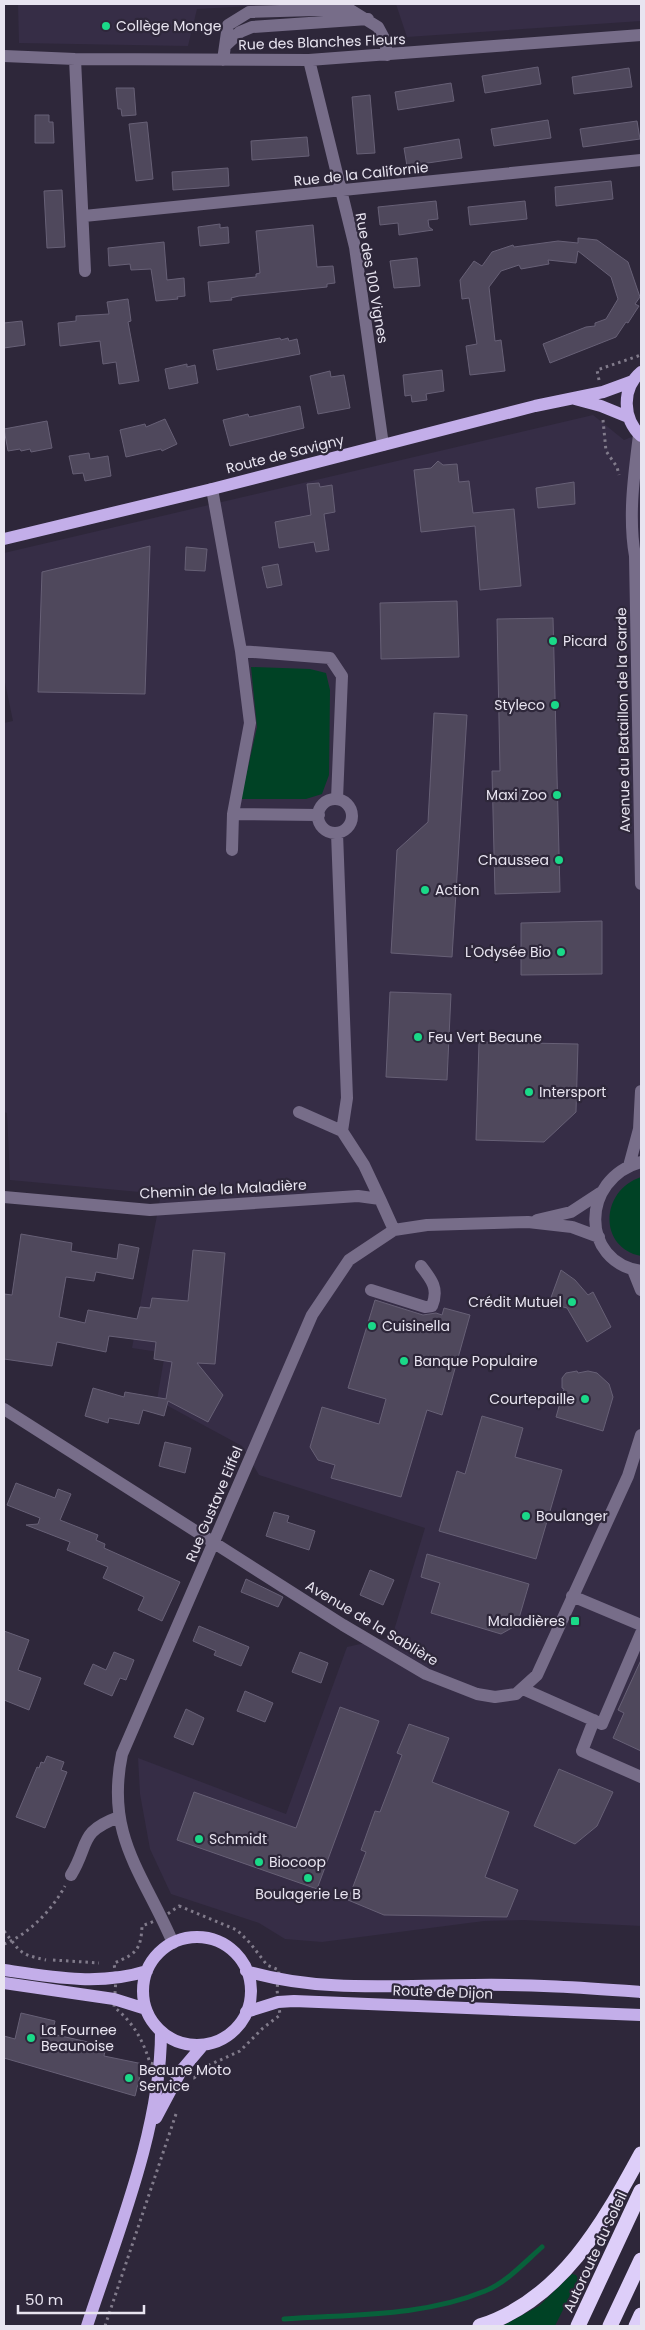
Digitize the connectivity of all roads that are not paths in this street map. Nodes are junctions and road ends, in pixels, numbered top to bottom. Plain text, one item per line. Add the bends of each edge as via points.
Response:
1 (641, 35) edge
2 (387, 55) junction
3 (4, 56) edge
4 (75, 59) junction
5 (223, 60) junction
6 (308, 60) junction
7 (641, 160) edge
8 (341, 191) junction
9 (84, 216) junction
10 (85, 271) dead end
11 (637, 377) edge
12 (573, 399) junction
13 (628, 417) junction
14 (640, 435) edge
15 (383, 444) junction
16 (212, 489) junction
17 (641, 536) edge
18 (4, 539) edge
19 (636, 556) junction
20 (241, 651) junction
21 (337, 799) junction
22 (233, 814) junction
23 (319, 814) junction
24 (337, 833) junction
25 (232, 850) dead end
26 (641, 884) edge
27 (641, 1090) edge
28 (299, 1112) dead end
29 (342, 1131) junction
30 (635, 1164) edge
31 (600, 1193) junction
32 (4, 1197) edge
33 (380, 1199) junction
34 (528, 1222) junction
35 (394, 1230) junction
36 (598, 1237) junction
37 (421, 1266) dead end
38 (637, 1271) edge
39 (371, 1290) dead end
40 (641, 1290) edge
41 (4, 1409) edge
42 (641, 1436) edge
43 (214, 1543) junction
44 (572, 1596) junction
45 (641, 1625) edge
46 (641, 1633) edge
47 (523, 1689) junction
48 (594, 1720) junction
49 (641, 1777) edge
50 (119, 1817) junction
51 (71, 1875) road end
52 (173, 1943) junction
53 (4, 1970) edge
54 (147, 1971) junction
55 (246, 1971) junction
56 (4, 1983) edge
57 (641, 1992) edge
58 (146, 2009) junction
59 (246, 2012) junction
60 (641, 2015) edge
61 (161, 2032) junction
62 (203, 2045) junction
63 (150, 2129) junction
64 (641, 2154) edge
65 (641, 2191) edge
66 (641, 2260) edge
67 (641, 2315) edge
68 (87, 2326) edge
69 (480, 2326) edge
70 (578, 2326) edge
71 (610, 2326) edge
72 (636, 2326) edge

1 - 2 street, Rue des Blanches Fleurs
2 - 5 street via 385,40 378,27 368,19 252,27 240,32 226,45
2 - 6 street, Rue des Blanches Fleurs
3 - 4 street, Rue des Blanches Fleurs
4 - 5 street, Rue des Blanches Fleurs
4 - 9 street
5 - 6 street, Rue des Blanches Fleurs
6 - 8 street, Rue des 100 Vignes
7 - 8 street, Rue de la Californie
8 - 9 street, Rue de la Californie
8 - 15 street, Rue des 100 Vignes via 355,247
9 - 10 street
11 - 12 main road, Route de Savigny via 602,392
11 - 13 main road via 627,397
12 - 13 main road, Route de Savigny
12 - 15 main road, Route de Savigny
13 - 14 main road
14 - 19 street, Avenue du Bataillon de la Garde via 633,491 632,538
15 - 16 main road, Route de Savigny
16 - 18 main road, Route de Savigny
16 - 20 street
17 - 19 street, Avenue du Bataillon de la Garde
19 - 26 street, Avenue du Bataillon de la Garde
20 - 21 street via 330,658 342,676
20 - 22 street via 250,723
21 - 23 street via 326,802
21 - 24 street via 347,804 352,819 347,828
22 - 23 street
22 - 25 street
23 - 24 street via 322,827
24 - 29 street via 347,1098
27 - 30 street
28 - 29 street
29 - 33 street via 364,1165
30 - 31 street via 618,1172
31 - 34 street, Rue Gustave Eiffel via 571,1212
31 - 36 street via 595,1222
32 - 33 street, Chemin de la Maladière via 150,1210 358,1196
33 - 35 street
34 - 35 street, Rue Gustave Eiffel via 427,1225
34 - 36 street, Rue Gustave Eiffel via 572,1228
35 - 43 street, Rue Gustave Eiffel via 349,1260 312,1315
36 - 38 street via 619,1263
37 - 39 street via 433,1282 436,1296 432,1306 425,1307
38 - 40 street
41 - 43 street, Avenue de la Sablière
42 - 44 street via 628,1476
43 - 47 street, Avenue de la Sablière via 426,1674 495,1698 516,1694
43 - 50 street, Rue Gustave Eiffel via 122,1754 116,1796
44 - 45 street
44 - 47 street via 537,1675
46 - 48 street via 602,1724
47 - 48 street
48 - 49 street via 582,1751
50 - 51 street via 96,1827 86,1838
50 - 52 street, Rue Gustave Eiffel via 132,1860
52 - 54 main road via 162,1950
52 - 55 main road via 197,1937 215,1941 232,1950
53 - 54 main road via 80,1979 116,1979
54 - 58 main road via 143,1984
55 - 57 main road, Route de Dijon via 330,1986 493,1985
55 - 59 main road via 250,1999
56 - 58 main road via 114,1999
58 - 61 main road
59 - 60 main road, Route de Dijon via 278,2002 294,2001
59 - 62 main road via 229,2034
61 - 62 main road via 188,2045
61 - 63 main road via 161,2066
62 - 63 main road via 181,2071
63 - 68 main road
64 - 69 highway via 598,2228 565,2271 528,2302
65 - 70 highway, Autoroute du Soleil
66 - 71 highway
67 - 72 highway

